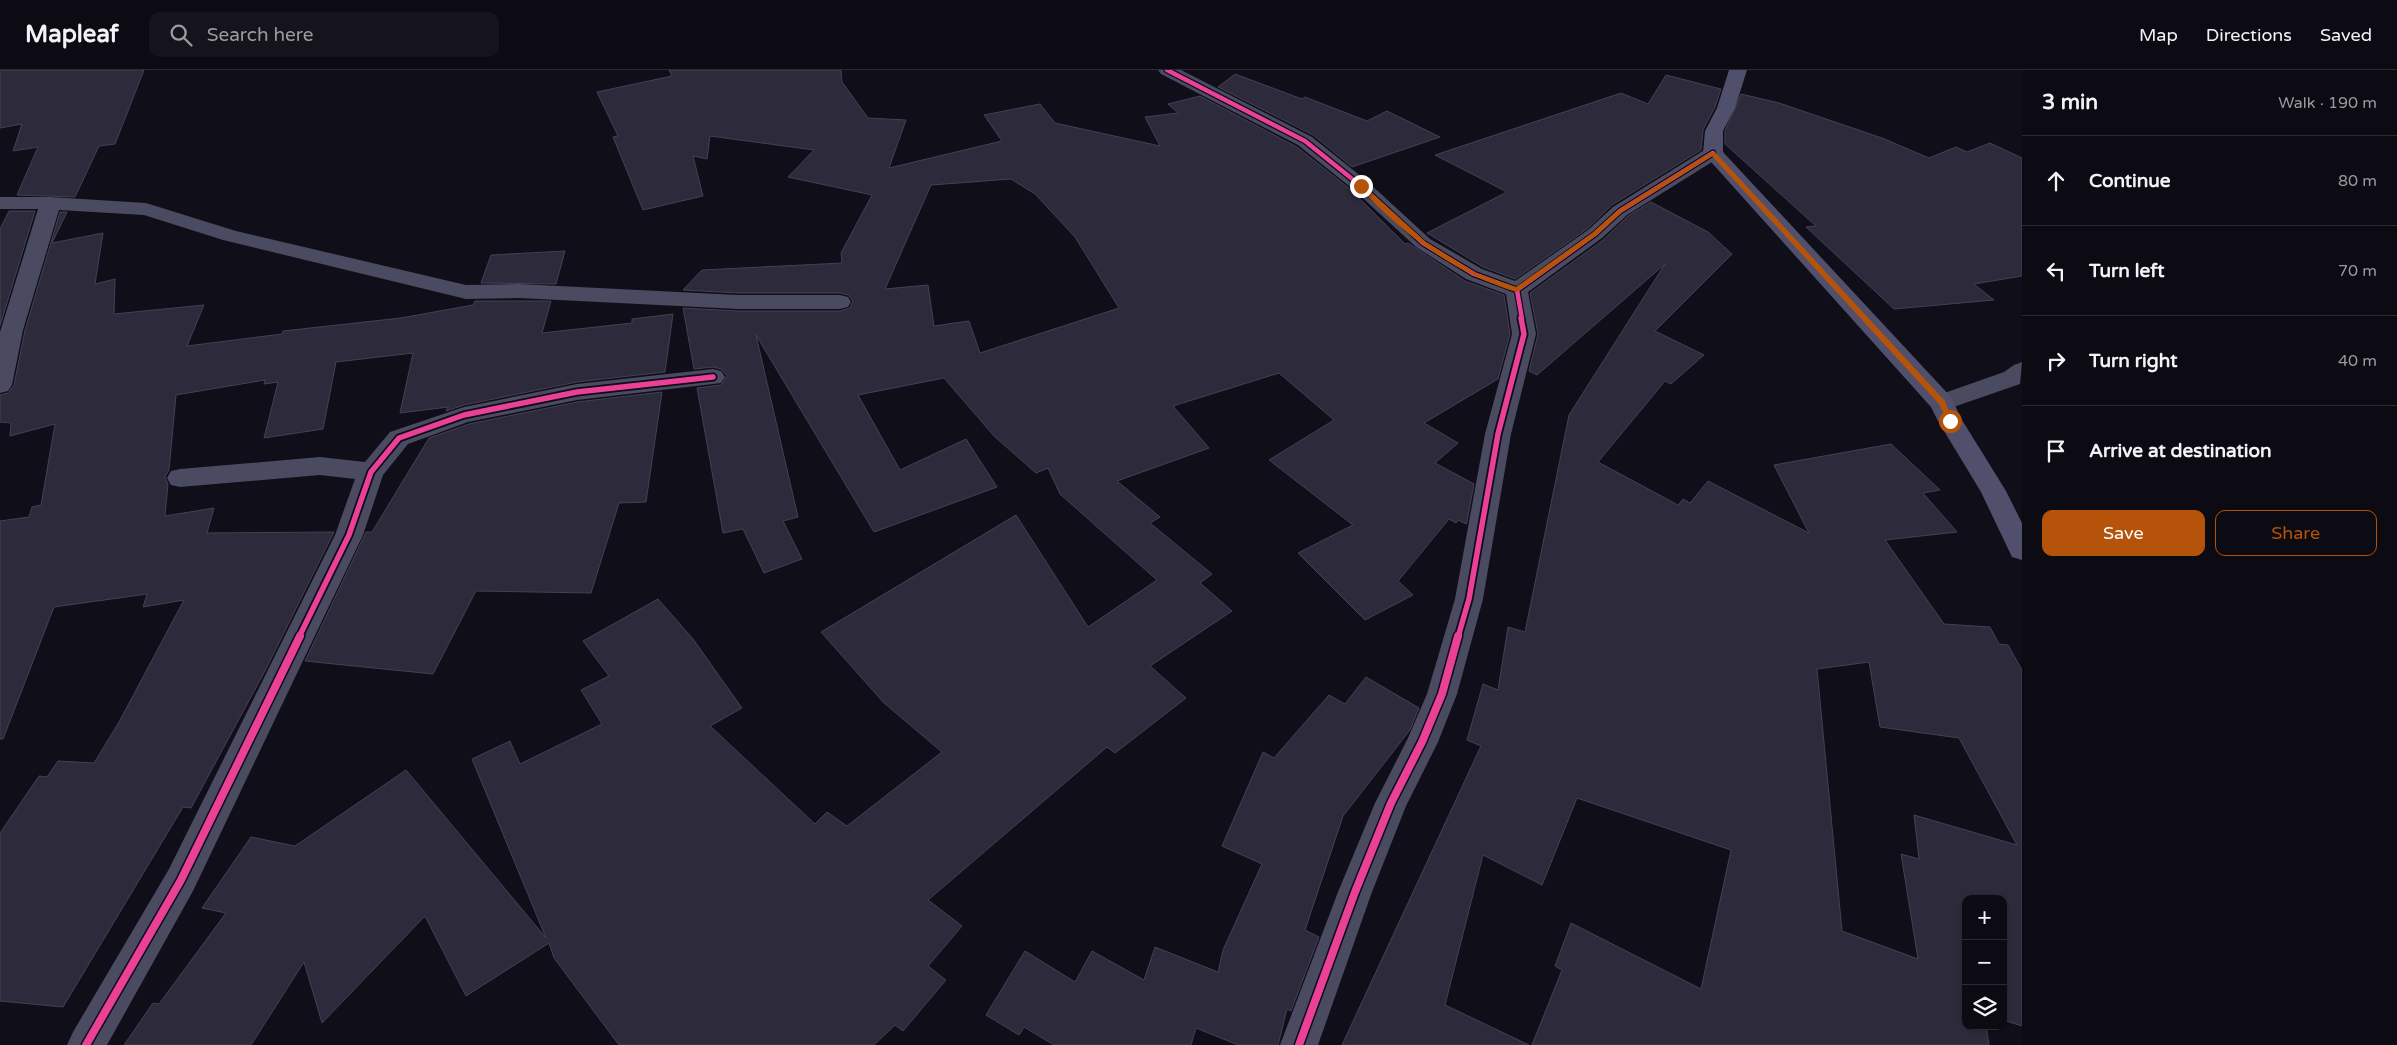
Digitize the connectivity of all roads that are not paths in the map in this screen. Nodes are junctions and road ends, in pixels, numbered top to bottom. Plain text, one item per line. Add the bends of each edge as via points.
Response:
1 (1167, 70) edge
2 (1738, 70) edge
3 (1713, 154) junction
4 (0, 203) edge
5 (50, 203) junction
6 (1517, 290) junction
7 (840, 302) dead end
8 (2022, 370) edge
9 (712, 376) dead end
10 (0, 385) edge
11 (1942, 403) junction
12 (371, 472) junction
13 (180, 478) dead end
14 (2022, 550) edge
15 (86, 1045) edge
16 (1299, 1045) edge

1 - 6 street via 1305,141 1424,243 1474,274
2 - 3 main road via 1726,108 1714,131
3 - 6 street via 1620,211 1595,234
3 - 11 main road
4 - 5 street
5 - 7 street via 146,210 230,236 466,292 519,291 738,302
5 - 10 street via 12,330
6 - 16 street via 1524,334 1498,434 1469,599 1444,684 1422,742 1391,802
8 - 11 street via 2012,378
9 - 12 street via 577,392 464,415 399,438
11 - 14 main road via 1993,491
12 - 13 street via 320,466
12 - 15 street via 348,535 181,880

